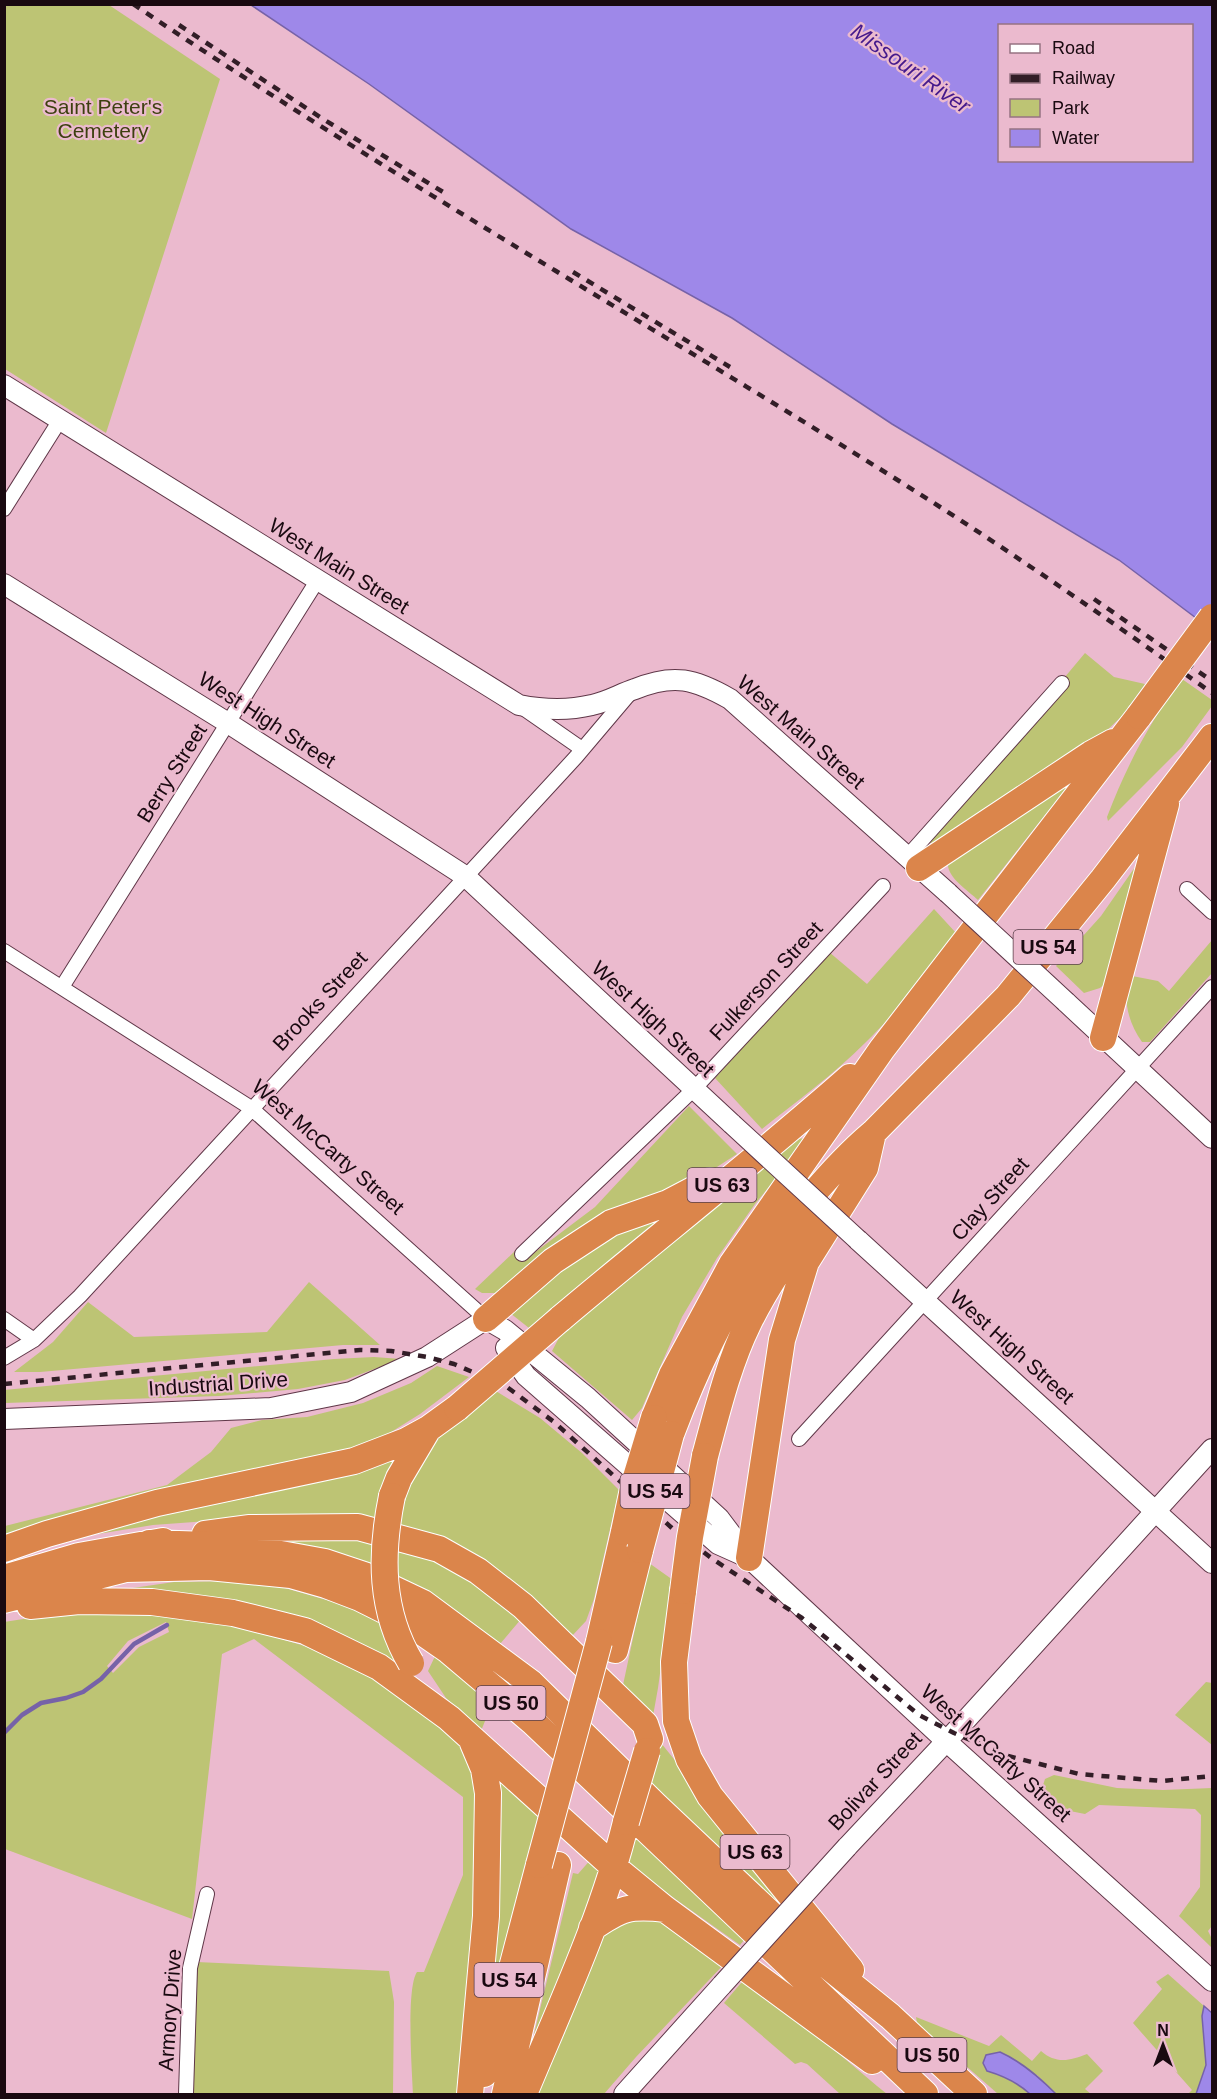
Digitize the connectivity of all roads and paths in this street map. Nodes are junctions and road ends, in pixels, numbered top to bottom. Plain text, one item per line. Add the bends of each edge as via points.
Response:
1 (4, 385) edge
2 (60, 420) junction
3 (4, 510) edge
4 (317, 581) junction
5 (4, 584) edge
6 (1212, 617) edge
7 (1062, 683) dead end
8 (633, 689) junction
9 (519, 705) junction
10 (228, 723) junction
11 (1132, 726) junction
12 (1209, 741) edge
13 (582, 749) junction
14 (1168, 794) junction
15 (913, 862) junction
16 (465, 876) junction
17 (883, 886) dead end
18 (1187, 889) dead end
19 (1212, 912) edge
20 (4, 951) edge
21 (62, 987) junction
22 (1212, 987) edge
23 (1103, 1038) junction
24 (882, 1049) junction
25 (1137, 1070) junction
26 (694, 1089) junction
27 (251, 1107) junction
28 (873, 1133) junction
29 (1212, 1138) edge
30 (780, 1139) junction
31 (522, 1254) dead end
32 (925, 1301) junction
33 (486, 1319) junction
34 (4, 1320) edge
35 (34, 1340) junction
36 (4, 1358) edge
37 (4, 1419) edge
38 (663, 1426) junction
39 (429, 1429) junction
40 (799, 1439) dead end
41 (1212, 1449) edge
42 (1156, 1510) junction
43 (148, 1543) junction
44 (4, 1549) edge
45 (749, 1558) junction
46 (1212, 1563) edge
47 (4, 1578) edge
48 (4, 1600) edge
49 (4, 1609) edge
50 (674, 1662) junction
51 (449, 1718) junction
52 (470, 1737) junction
53 (946, 1741) junction
54 (648, 1745) junction
55 (549, 1865) junction
56 (615, 1868) junction
57 (207, 1894) dead end
58 (665, 1909) junction
59 (592, 1928) junction
60 (1208, 1978) edge
61 (890, 2016) junction
62 (917, 2087) edge
63 (186, 2094) edge
64 (470, 2094) edge
65 (478, 2094) edge
66 (505, 2094) edge
67 (524, 2094) edge
68 (624, 2094) edge
69 (974, 2094) edge

1 - 2 main road, West Main Street
2 - 3 street
2 - 4 main road, West Main Street
4 - 9 main road, West Main Street
4 - 10 street, Berry Street
5 - 10 main road, West High Street
6 - 11 highway, US 54, bridge
7 - 15 street
8 - 9 main road, West Main Street via 593,705 570,709 544,710
8 - 13 street, Brooks Street
8 - 15 main road, West Main Street via 658,680 682,680 703,684 730,699
9 - 13 street
10 - 16 main road, West High Street
10 - 21 street, Berry Street
11 - 15 highway
11 - 24 highway, US 54
12 - 14 highway, US 54
13 - 16 street, Brooks Street
14 - 23 highway
14 - 28 highway, US 54 via 1008,996
15 - 23 main road, West Main Street, bridge
16 - 26 main road, West High Street
16 - 27 street, Brooks Street
17 - 26 street, Fulkerson Street
18 - 19 street
20 - 21 street, West McCarty Street
21 - 27 street, West McCarty Street
22 - 25 street, Clay Street
23 - 25 main road, West Main Street
24 - 30 highway, US 63
24 - 38 highway, US 54 via 732,1264 672,1375
25 - 29 main road, West Main Street
25 - 32 street, Clay Street
26 - 31 street, Fulkerson Street
26 - 32 main road, West High Street, bridge
27 - 33 street, West McCarty Street
27 - 35 street, Brooks Street via 80,1296
28 - 38 highway, US 54 via 848,1153 766,1249 734,1299 685,1397
28 - 45 highway via 865,1168 806,1262 782,1340
28 - 50 highway, US 63, bridge via 784,1261 748,1325 723,1391 705,1456 690,1537
30 - 33 highway via 686,1195 611,1223 553,1261
30 - 39 highway, US 63, bridge
32 - 40 street, Clay Street
32 - 42 main road, West High Street
33 - 37 main road, Industrial Drive via 426,1357 351,1392 271,1408
33 - 45 main road, West McCarty Street via 506,1330 588,1398 719,1518
34 - 35 street
35 - 36 street, Brooks Street
38 - 55 highway, US 54, bridge
39 - 44 highway via 354,1461 157,1503
39 - 51 highway, US 63, bridge via 392,1496 384,1549 386,1602 399,1643
41 - 42 main road, Bolivar Street
42 - 46 main road, West High Street
42 - 53 main road, Bolivar Street
43 - 47 highway, US 50 via 79,1556
43 - 54 highway via 250,1528 310,1526 358,1527 439,1549 478,1571 523,1606 645,1724
43 - 61 highway, US 50 via 237,1546 325,1562 364,1575 423,1603 531,1683 813,1954
45 - 53 main road, West McCarty Street
48 - 62 highway, US 50 via 126,1569 209,1567 291,1575 360,1598 406,1621 448,1650 533,1722
49 - 51 highway via 80,1601 153,1602 274,1623 305,1631 379,1667
50 - 54 highway
50 - 61 highway, US 63 via 675,1721 689,1759 710,1796
51 - 52 highway, US 63
52 - 56 highway, US 63
52 - 64 highway via 484,1769 488,1793 486,1916
53 - 60 main road, West McCarty Street
53 - 68 main road, Bolivar Street, bridge
54 - 56 highway, bridge
55 - 65 highway, US 54
55 - 66 highway, US 54
56 - 58 highway, US 63
56 - 59 highway
57 - 63 street, Armory Drive via 190,1968
58 - 59 highway via 625,1908
58 - 62 highway, US 63 via 866,2057
59 - 67 highway
61 - 69 highway, US 50

